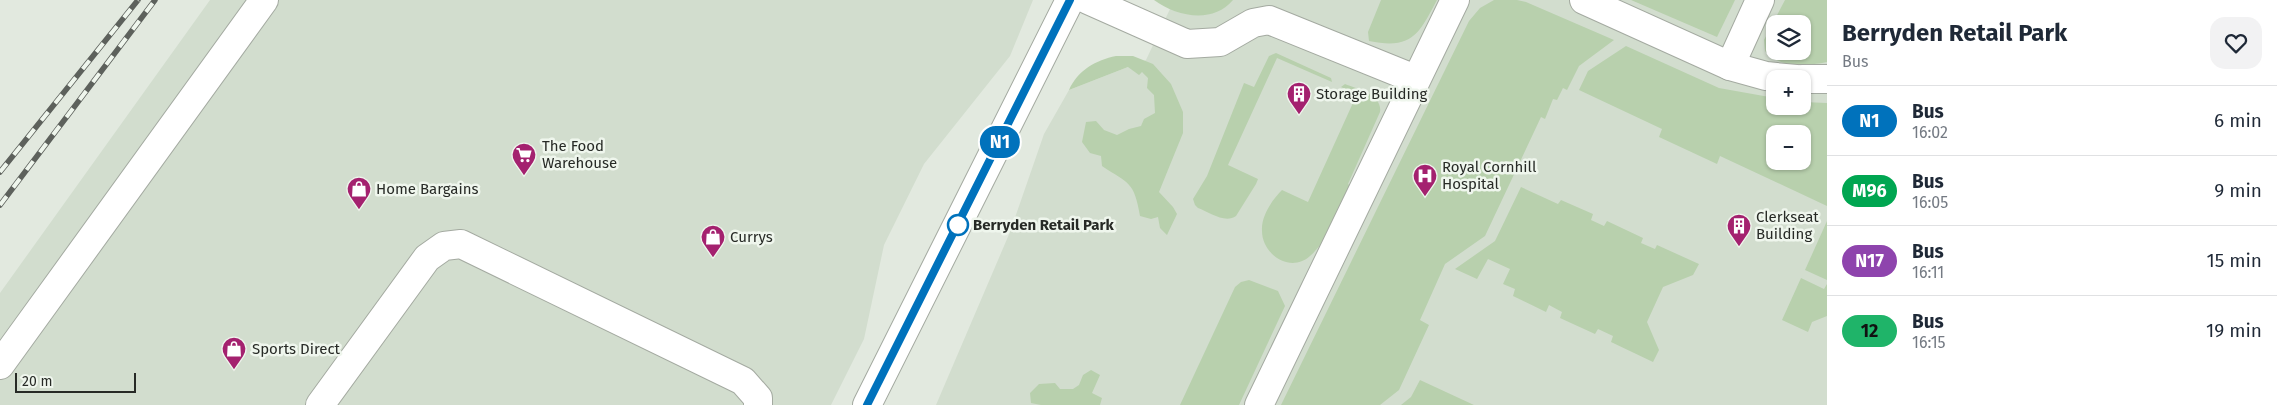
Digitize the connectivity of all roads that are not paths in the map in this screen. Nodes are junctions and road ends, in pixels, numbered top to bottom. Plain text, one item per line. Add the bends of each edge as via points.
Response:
1 (264, 0) edge
2 (1070, 0) edge
3 (1088, 0) edge
4 (1455, 0) edge
5 (1584, 0) edge
6 (1760, 0) edge
7 (1730, 66) junction
8 (1766, 76) edge
9 (1415, 79) junction
10 (1811, 79) edge
11 (1827, 79) edge
12 (0, 365) edge
13 (320, 405) edge
14 (758, 405) edge
15 (867, 405) edge
16 (1259, 405) edge

1 - 12 main road
2 - 15 main road
3 - 9 main road via 1187,44 1220,42 1258,21 1269,20
4 - 9 main road
5 - 7 main road
6 - 7 main road
7 - 8 main road
9 - 16 main road
10 - 11 main road
13 - 14 main road via 427,258 444,246 461,244 743,381 758,398

